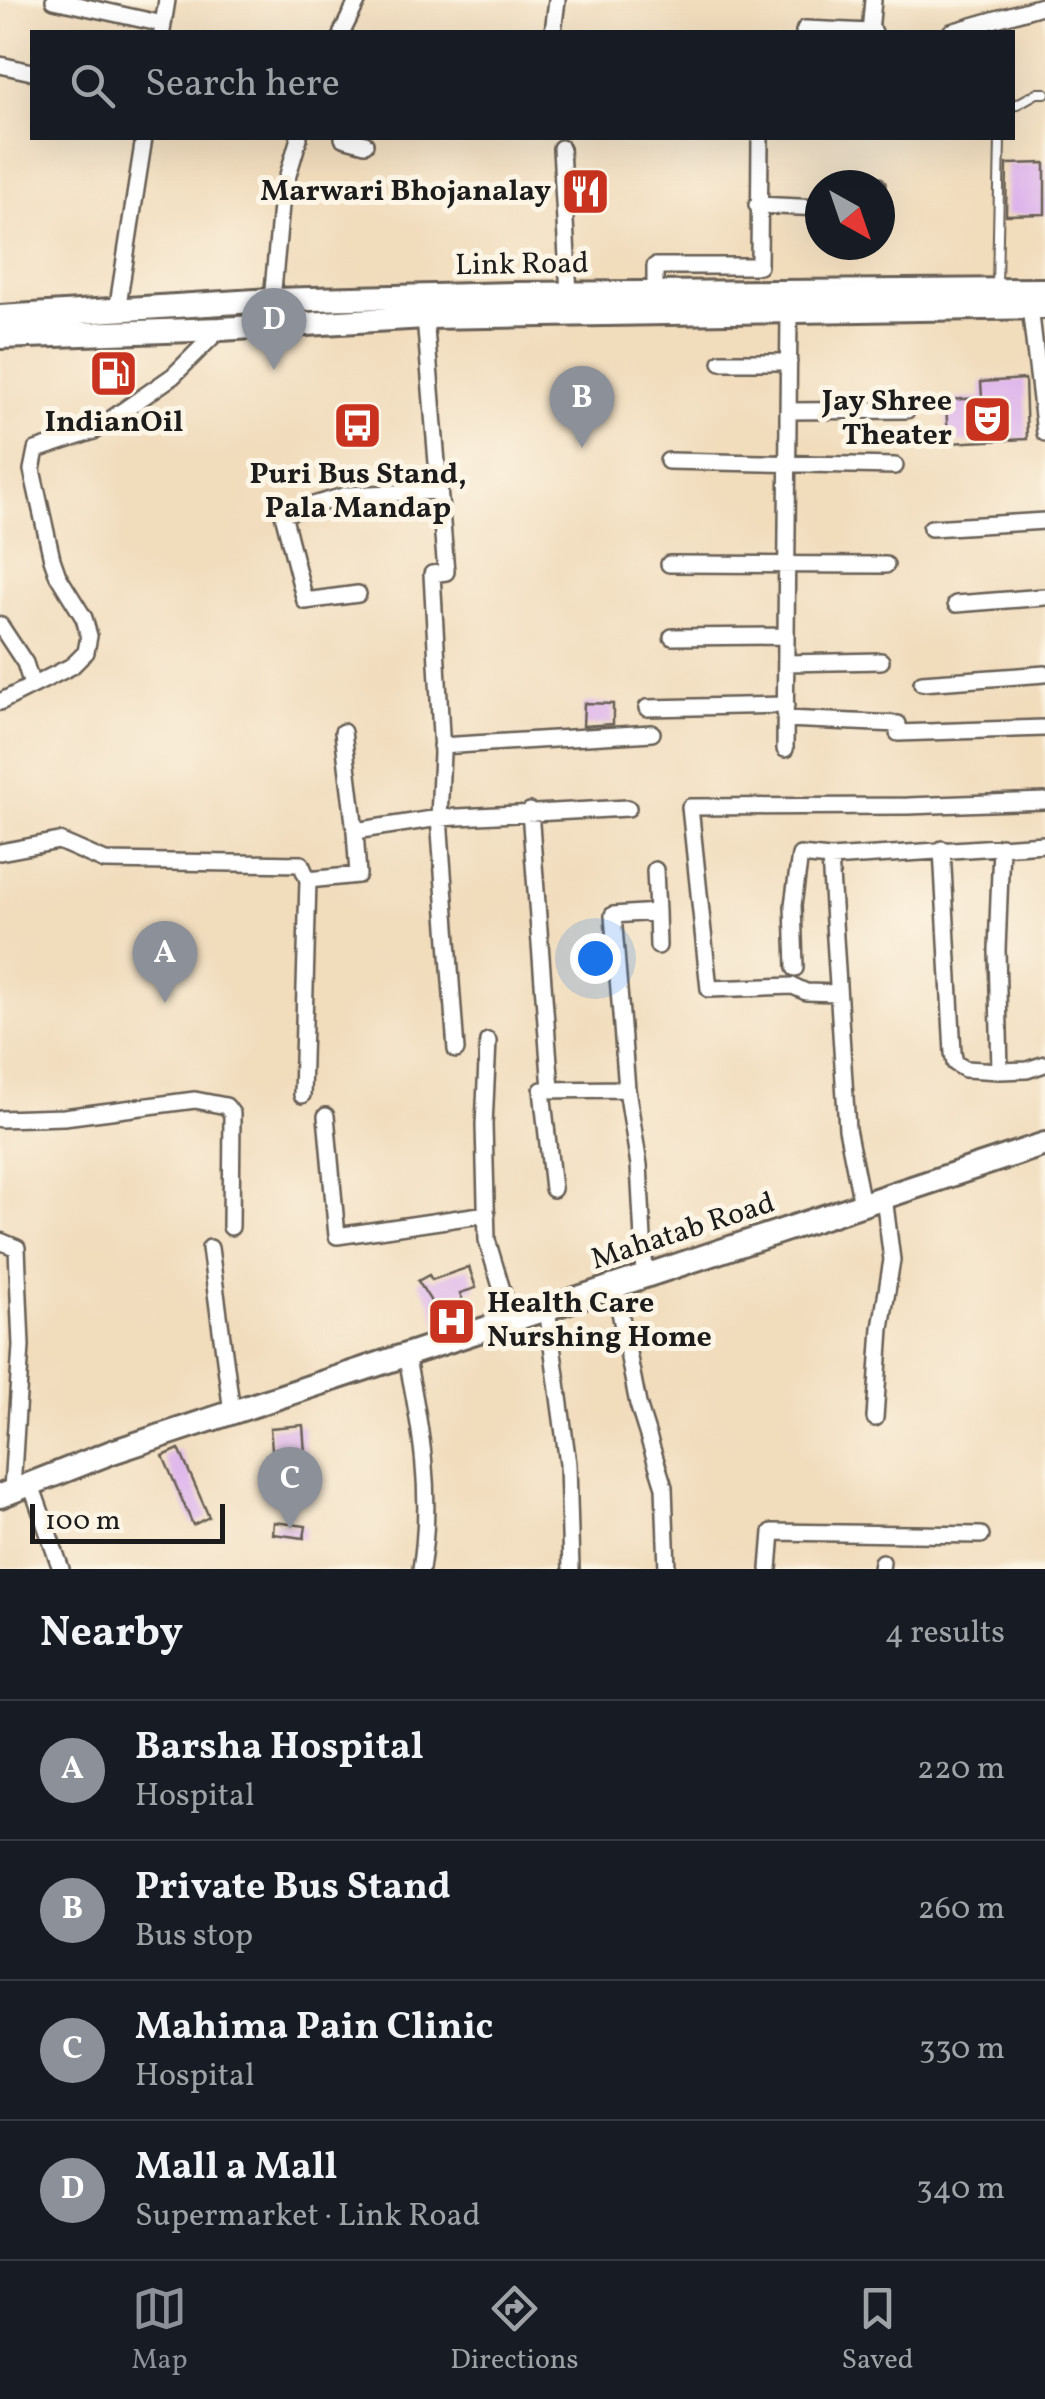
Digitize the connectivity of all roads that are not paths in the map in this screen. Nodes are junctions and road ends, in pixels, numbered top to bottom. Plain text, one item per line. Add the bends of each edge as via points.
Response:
1 (54, 0) edge
2 (167, 0) edge
3 (358, 0) edge
4 (557, 0) edge
5 (873, 0) edge
6 (1045, 5) edge
7 (163, 28) edge
8 (343, 30) edge
9 (553, 30) edge
10 (872, 30) edge
11 (958, 30) edge
12 (0, 66) edge
13 (30, 72) edge
14 (1045, 93) edge
15 (1015, 106) edge
16 (144, 140) edge
17 (298, 140) edge
18 (350, 140) edge
19 (760, 140) edge
20 (1000, 140) edge
21 (365, 144) dead end
22 (561, 148) dead end
23 (757, 206) junction
24 (805, 208) edge
25 (997, 290) junction
26 (655, 293) junction
27 (569, 294) junction
28 (272, 300) junction
29 (1040, 301) edge
30 (117, 310) junction
31 (789, 310) junction
32 (0, 317) edge
33 (426, 317) junction
34 (220, 329) junction
35 (0, 336) edge
36 (722, 362) dead end
37 (789, 362) junction
38 (908, 410) dead end
39 (788, 411) junction
40 (1045, 433) edge
41 (668, 461) dead end
42 (788, 464) junction
43 (895, 466) dead end
44 (439, 491) junction
45 (1045, 521) edge
46 (931, 528) dead end
47 (787, 563) junction
48 (669, 564) dead end
49 (886, 564) dead end
50 (358, 594) dead end
51 (1045, 597) edge
52 (956, 604) dead end
53 (0, 625) edge
54 (786, 636) junction
55 (672, 637) dead end
56 (882, 661) dead end
57 (786, 663) junction
58 (1045, 674) edge
59 (922, 682) dead end
60 (32, 685) junction
61 (0, 702) edge
62 (647, 708) dead end
63 (786, 712) junction
64 (1045, 728) edge
65 (342, 732) dead end
66 (652, 733) dead end
67 (442, 746) junction
68 (786, 749) dead end
69 (1045, 801) edge
70 (628, 808) dead end
71 (530, 811) junction
72 (440, 818) junction
73 (355, 830) junction
74 (1045, 844) edge
75 (1001, 846) junction
76 (942, 849) junction
77 (0, 852) edge
78 (830, 858) junction
79 (655, 870) dead end
80 (308, 880) junction
81 (656, 912) junction
82 (658, 946) dead end
83 (795, 968) dead end
84 (838, 992) junction
85 (488, 1041) dead end
86 (456, 1050) dead end
87 (1045, 1064) edge
88 (1000, 1071) junction
89 (627, 1089) junction
90 (550, 1090) junction
91 (302, 1096) dead end
92 (326, 1116) dead end
93 (0, 1119) edge
94 (1045, 1144) edge
95 (553, 1189) dead end
96 (873, 1201) junction
97 (487, 1214) junction
98 (231, 1227) dead end
99 (0, 1242) edge
100 (210, 1248) dead end
101 (646, 1276) junction
102 (616, 1286) junction
103 (547, 1308) junction
104 (511, 1320) junction
105 (406, 1355) junction
106 (232, 1412) junction
107 (875, 1418) dead end
108 (7, 1421) edge
109 (14, 1489) edge
110 (982, 1535) dead end
111 (62, 1569) edge
112 (421, 1569) edge
113 (572, 1569) edge
114 (667, 1569) edge
115 (769, 1569) edge

1 - 7 street
2 - 7 street
3 - 8 street
4 - 9 street
5 - 10 street
6 - 11 street
12 - 13 street
14 - 15 lane
16 - 30 street
17 - 28 street via 282,194
18 - 21 street
19 - 23 street
20 - 25 lane
22 - 27 street
23 - 24 street
23 - 26 street via 758,266 655,266
25 - 26 main road, Link Road
25 - 29 main road, Link Road
26 - 27 main road, Link Road
27 - 28 main road, Link Road
28 - 30 main road, Link Road
29 - 31 main road, Link Road
29 - 40 street
30 - 32 main road, Link Road
31 - 33 main road, Link Road
31 - 37 street
33 - 34 main road, Link Road
33 - 44 street
34 - 35 main road, Link Road
34 - 60 street via 172,376 94,431 36,450 32,470 52,560 89,636 86,652 72,666
36 - 37 street
37 - 39 street
38 - 39 street
39 - 42 street
41 - 42 street
42 - 43 street
42 - 47 street
44 - 50 street via 348,496 283,514 306,601
44 - 67 street via 446,572 432,574
45 - 46 street
47 - 48 street
47 - 49 street
47 - 54 street
51 - 52 street
53 - 60 street
54 - 55 street
54 - 57 street
56 - 57 street
57 - 63 street
58 - 59 street
60 - 61 street
62 - 63 street
63 - 64 street via 898,724 898,734
63 - 68 street
65 - 73 street
66 - 67 street
67 - 72 street
69 - 84 street via 690,806 709,989
70 - 71 street
71 - 72 street
71 - 90 street
72 - 73 street
72 - 86 street
73 - 80 street via 358,875
74 - 75 street
75 - 76 street
75 - 88 street
76 - 78 street
76 - 88 street via 953,1053 965,1070
77 - 80 street via 59,841 105,861 301,864
78 - 83 street via 800,855
78 - 84 street
79 - 81 street
80 - 91 street
81 - 82 street
81 - 89 street via 613,915
84 - 96 street via 847,1129
85 - 97 street
87 - 88 street
89 - 90 street
89 - 101 street
90 - 95 street via 542,1090
92 - 97 street via 336,1236
93 - 98 street via 195,1100 226,1106 232,1114
94 - 96 main road, Mahatab Road
96 - 101 main road, Mahatab Road
96 - 107 street via 892,1260
97 - 104 street via 487,1240
99 - 108 street via 17,1248 20,1346
100 - 106 street
101 - 102 main road, Mahatab Road
102 - 103 main road, Mahatab Road
102 - 114 street via 638,1404 664,1488
103 - 104 main road, Mahatab Road
103 - 113 street via 568,1464
104 - 105 main road, Mahatab Road
105 - 106 main road, Mahatab Road
105 - 112 street via 424,1440
106 - 109 main road, Mahatab Road
108 - 109 street
109 - 111 street
110 - 115 street via 772,1532

